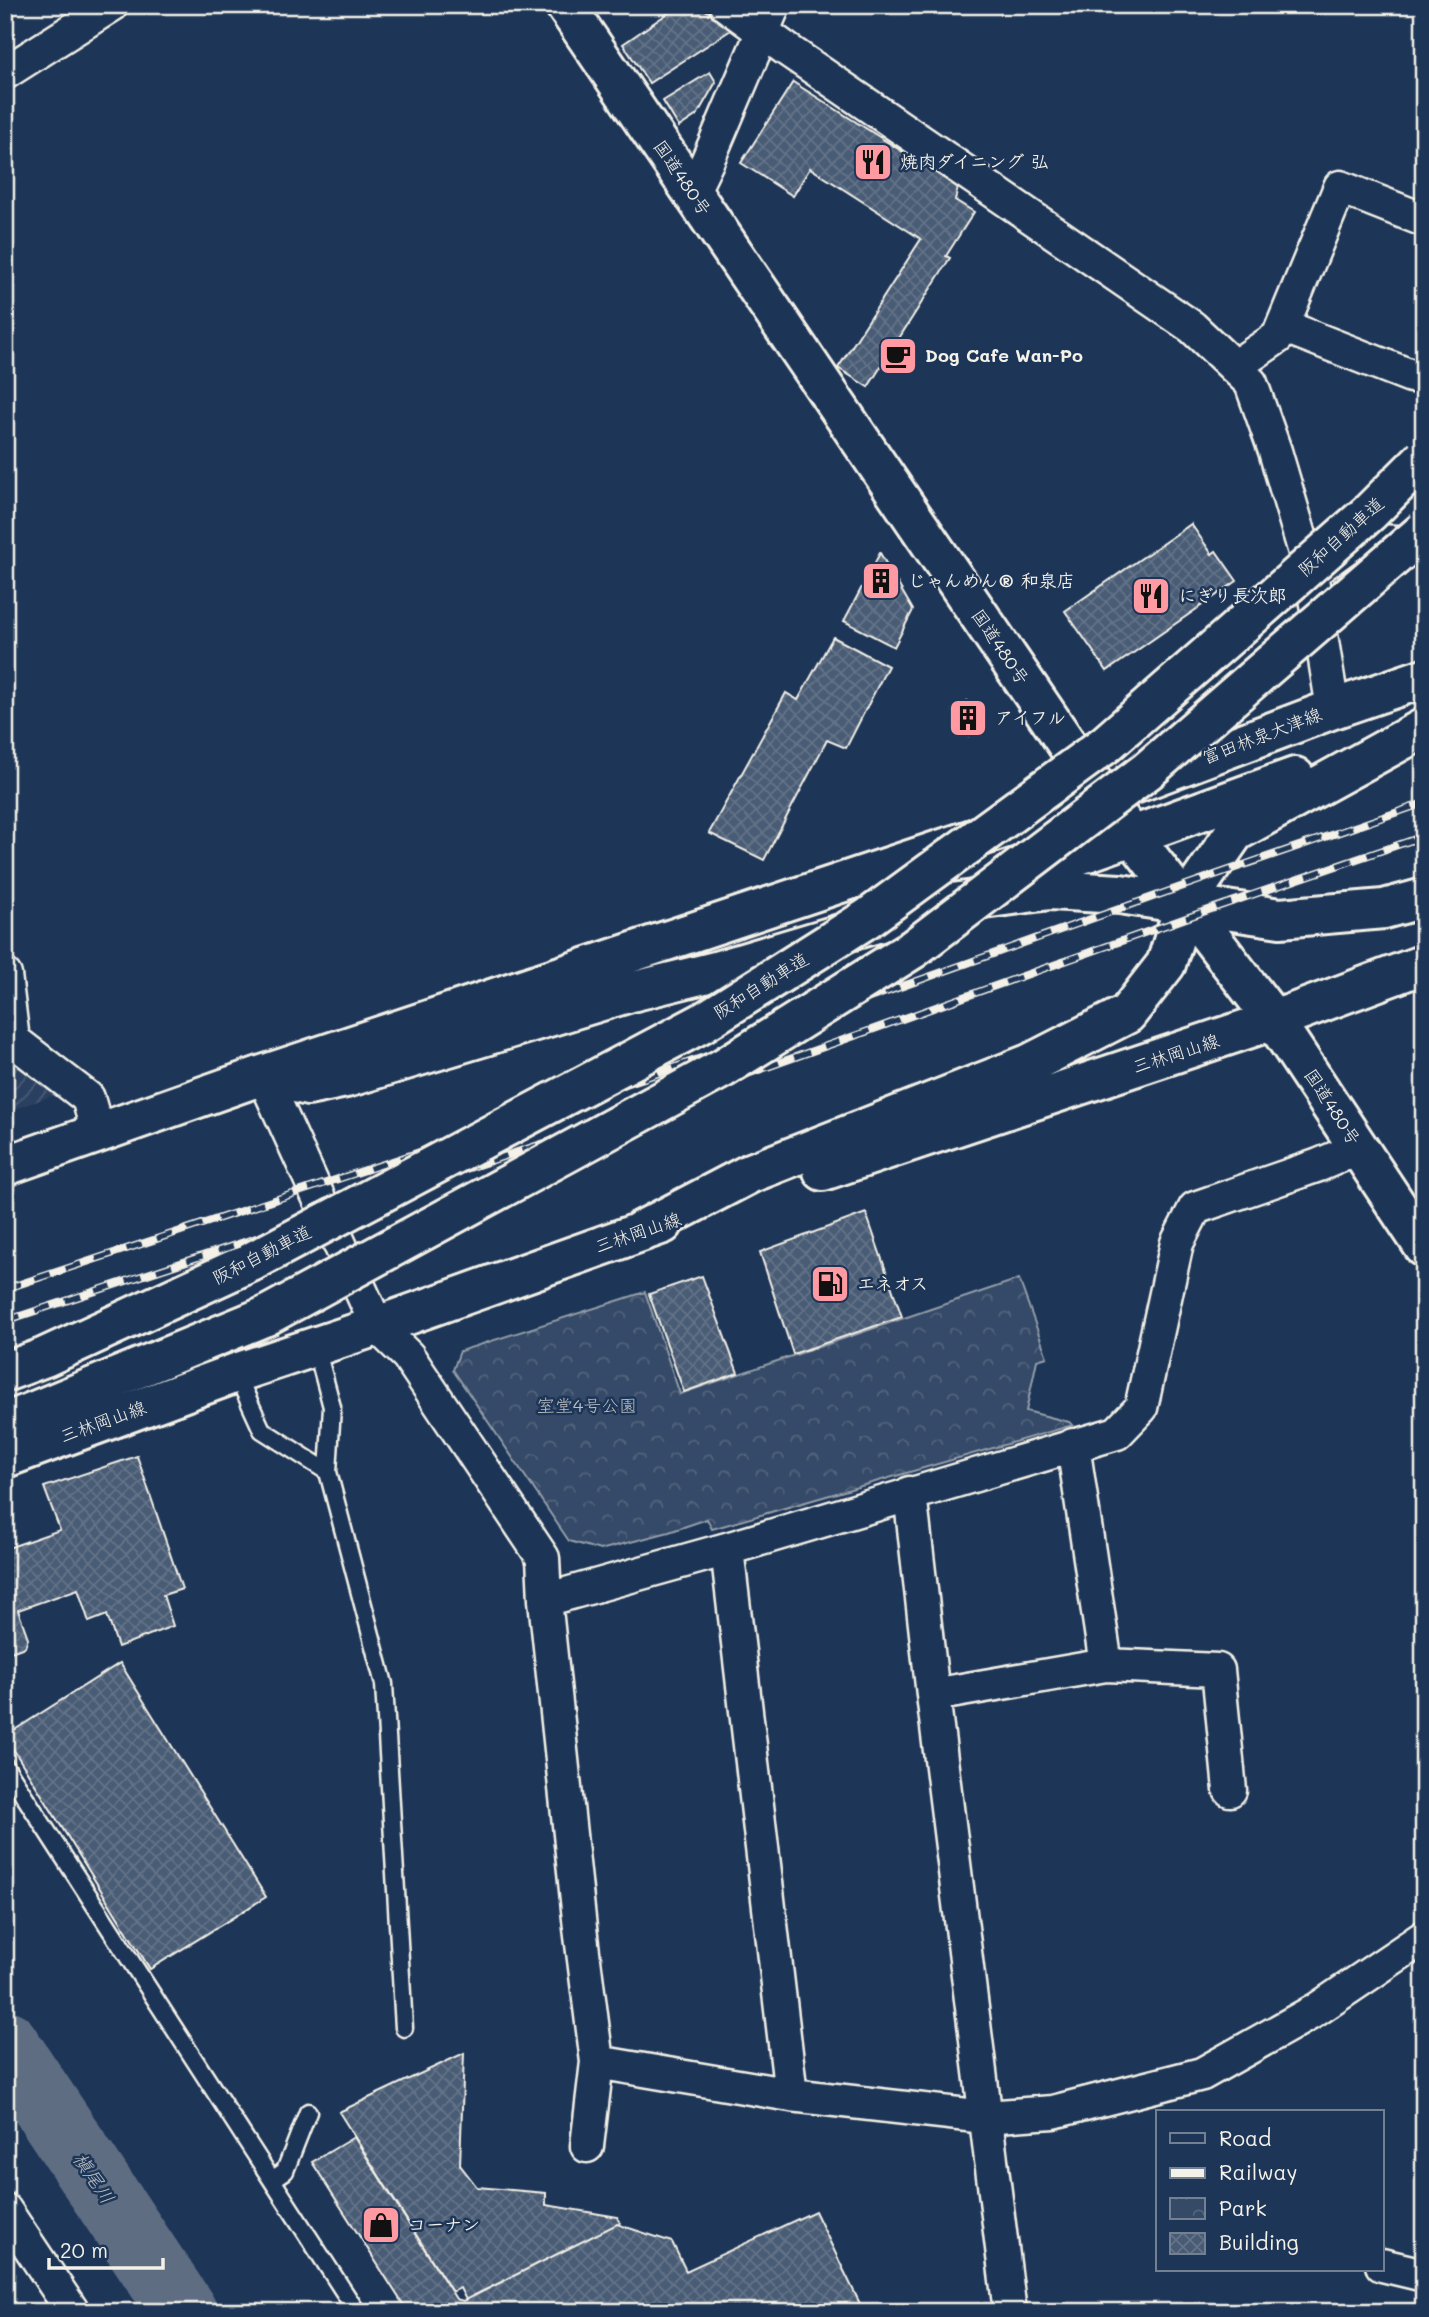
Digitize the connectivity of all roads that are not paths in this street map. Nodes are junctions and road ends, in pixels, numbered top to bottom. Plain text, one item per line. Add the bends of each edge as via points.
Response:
1 (112, 5) edge
2 (565, 5) edge
3 (726, 5) edge
4 (768, 18) edge
5 (5, 73) edge
6 (692, 193) junction
7 (1424, 220) edge
8 (1283, 326) junction
9 (1234, 367) junction
10 (1411, 376) dead end
11 (1424, 458) edge
12 (1424, 531) edge
13 (1424, 543) edge
14 (1311, 573) junction
15 (1424, 678) edge
16 (1333, 709) junction
17 (1414, 733) edge
18 (1102, 796) junction
19 (1132, 836) junction
20 (1424, 898) edge
21 (1185, 904) junction
22 (937, 905) junction
23 (1424, 964) edge
24 (5, 975) edge
25 (1275, 1020) junction
26 (262, 1075) junction
27 (99, 1133) junction
28 (1359, 1148) junction
29 (5, 1166) edge
30 (640, 1231) junction
31 (1424, 1247) edge
32 (377, 1326) junction
33 (316, 1347) junction
34 (5, 1372) edge
35 (236, 1373) junction
36 (5, 1423) edge
37 (1073, 1445) junction
38 (5, 1458) edge
39 (328, 1472) junction
40 (910, 1493) junction
41 (727, 1549) junction
42 (545, 1600) junction
43 (1106, 1665) junction
44 (933, 1695) junction
45 (5, 1766) edge
46 (1230, 1790) dead end
47 (1424, 1937) edge
48 (404, 2028) dead end
49 (597, 2062) junction
50 (791, 2095) junction
51 (308, 2112) dead end
52 (985, 2117) junction
53 (587, 2146) dead end
54 (272, 2180) junction
55 (5, 2210) edge
56 (1384, 2265) edge
57 (1424, 2275) edge
58 (73, 2312) edge
59 (356, 2312) edge
60 (1010, 2312) edge

1 - 5 street
2 - 6 main road, 国道480号
3 - 4 street
4 - 6 street
4 - 9 street via 786,49 1192,327
6 - 18 main road, 国道480号
7 - 8 street via 1340,187
8 - 9 street via 1278,337
8 - 10 street
9 - 14 street via 1251,383
11 - 34 main road, 阪和自動車道, bridge via 1369,513 1106,744 868,918 702,1023 277,1248
12 - 36 main road, bridge via 1147,771 913,949 723,1068 266,1316
13 - 14 street via 1351,544
14 - 16 street
15 - 16 main road, 富田林泉大津線
16 - 18 main road, 富田林泉大津線
17 - 19 main road
17 - 21 main road via 1235,832
18 - 19 main road, 国道480号
18 - 26 main road
19 - 21 main road, 国道480号
19 - 22 main road
20 - 21 main road via 1384,909 1280,918
21 - 22 main road via 1050,890
21 - 25 main road, 国道480号
21 - 30 main road via 1166,964 1127,1014 1029,1064 751,1173
22 - 26 main road via 345,1078 308,1086
23 - 25 main road
24 - 27 street via 13,1041 89,1098
25 - 28 main road, 国道480号
25 - 30 main road, 三林岡山線
26 - 27 main road
26 - 32 street
27 - 29 main road
28 - 31 main road, 国道480号
28 - 37 street via 1195,1208 1177,1243 1141,1408 1117,1433
30 - 32 main road, 三林岡山線
32 - 33 main road, 三林岡山線
32 - 42 street via 408,1356 543,1558
33 - 35 main road, 三林岡山線
33 - 39 lane via 332,1407
35 - 38 main road, 三林岡山線
35 - 39 lane via 262,1430
37 - 40 street
37 - 43 street
39 - 48 lane via 384,1684
40 - 41 street
40 - 44 street
41 - 42 street
41 - 50 street
42 - 49 street
43 - 44 street
43 - 46 street via 1218,1670
44 - 52 street
45 - 54 lane
47 - 52 street via 1316,2010 1202,2074 1053,2112
49 - 50 street
49 - 53 street
50 - 52 street
51 - 54 lane via 285,2171
52 - 60 street
54 - 59 lane
55 - 58 street
56 - 57 street

